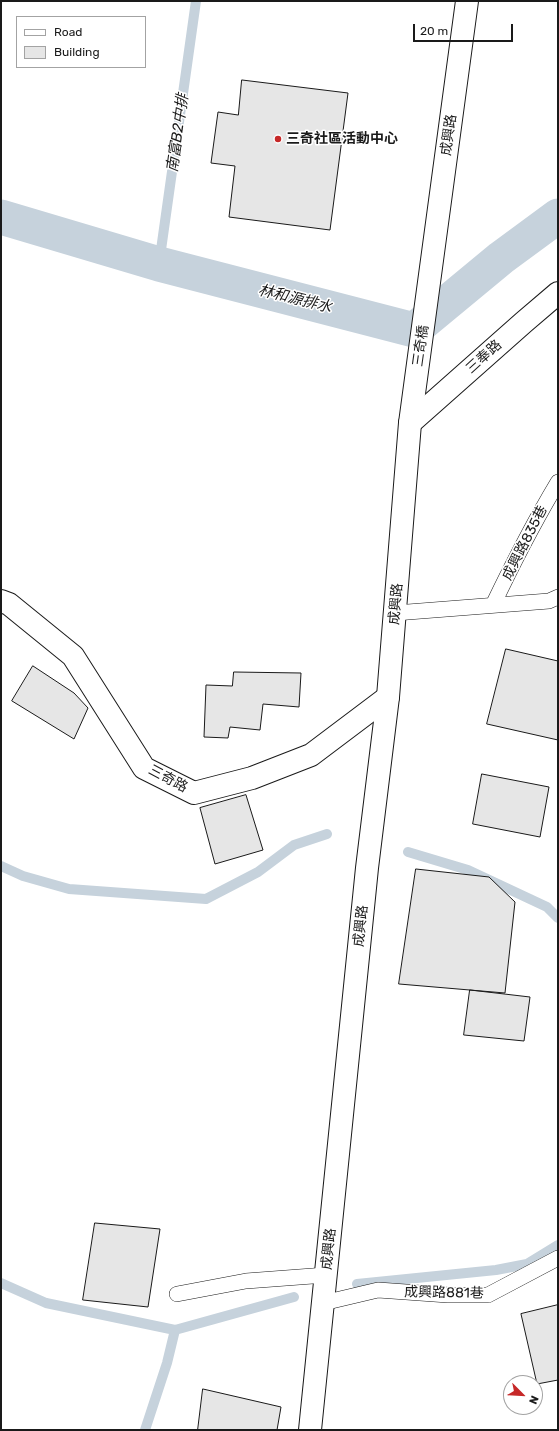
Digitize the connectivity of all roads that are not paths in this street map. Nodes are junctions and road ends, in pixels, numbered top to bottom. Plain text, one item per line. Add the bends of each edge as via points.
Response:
1 (467, 1) edge
2 (431, 268) joint
3 (558, 293) edge
4 (410, 423) junction
5 (558, 482) edge
6 (558, 597) edge
7 (1, 601) edge
8 (493, 605) junction
9 (395, 613) junction
10 (388, 697) junction
11 (558, 1258) edge
12 (326, 1275) junction
13 (177, 1294) dead end
14 (323, 1303) junction
15 (310, 1430) edge

1 - 2 street, 成興路
2 - 4 street, 三奇橋
3 - 4 street, 三奉路
4 - 9 street, 成興路
5 - 8 lane, 成興路835巷
6 - 8 lane via 549,601
7 - 10 street, 三奇路 via 9,604 73,656 144,768 194,793 252,778 311,755
8 - 9 lane
9 - 10 street, 成興路
10 - 12 street, 成興路 via 367,868
11 - 14 lane, 成興路881巷 via 488,1295 378,1290
12 - 13 lane via 246,1281
12 - 14 street, 成興路
14 - 15 street, 成興路

